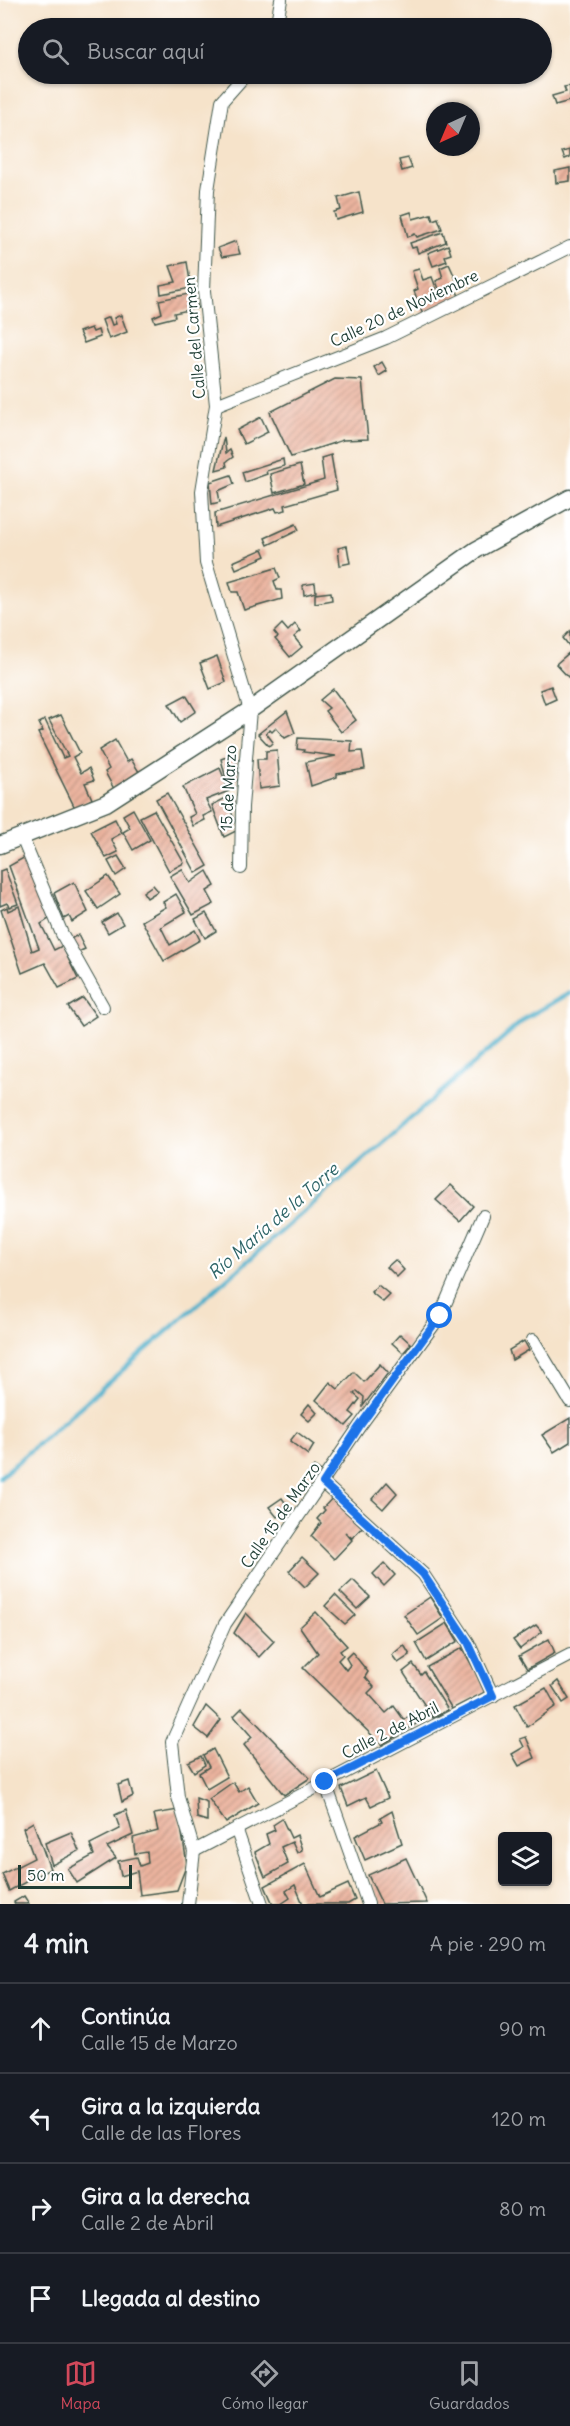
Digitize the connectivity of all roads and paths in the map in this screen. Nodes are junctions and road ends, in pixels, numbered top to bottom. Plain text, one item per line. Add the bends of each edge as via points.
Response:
1 (281, 0) edge
2 (278, 18) edge
3 (237, 84) edge
4 (570, 247) edge
5 (216, 405) junction
6 (570, 498) edge
7 (250, 710) junction
8 (21, 836) junction
9 (0, 844) edge
10 (241, 868) dead end
11 (104, 1007) dead end
12 (483, 1216) dead end
13 (533, 1340) dead end
14 (570, 1401) edge
15 (323, 1483) junction
16 (570, 1655) edge
17 (493, 1696) junction
18 (325, 1782) junction
19 (237, 1830) junction
20 (194, 1851) junction
21 (188, 1904) edge
22 (262, 1904) edge
23 (368, 1904) edge

1 - 2 street
3 - 5 street, Calle del Carmen via 222,101 208,190 204,291
4 - 5 street, Calle 20 de Noviembre via 386,338
5 - 7 street, Calle del Carmen via 202,491 206,563
6 - 7 main road via 476,550
7 - 8 main road via 106,803
7 - 10 street, 15 de Marzo
8 - 9 main road
8 - 11 street via 62,934
12 - 15 street, Calle 15 de Marzo via 440,1316
13 - 14 street
15 - 17 street via 423,1574 468,1642
15 - 20 street, Calle 15 de Marzo via 225,1624 172,1742 178,1797
16 - 17 street, Calle 2 de Abril
17 - 18 street, Calle 2 de Abril
18 - 19 street, Calle 2 de Abril
18 - 23 street
19 - 20 street, Calle 2 de Abril
19 - 22 street
20 - 21 street

